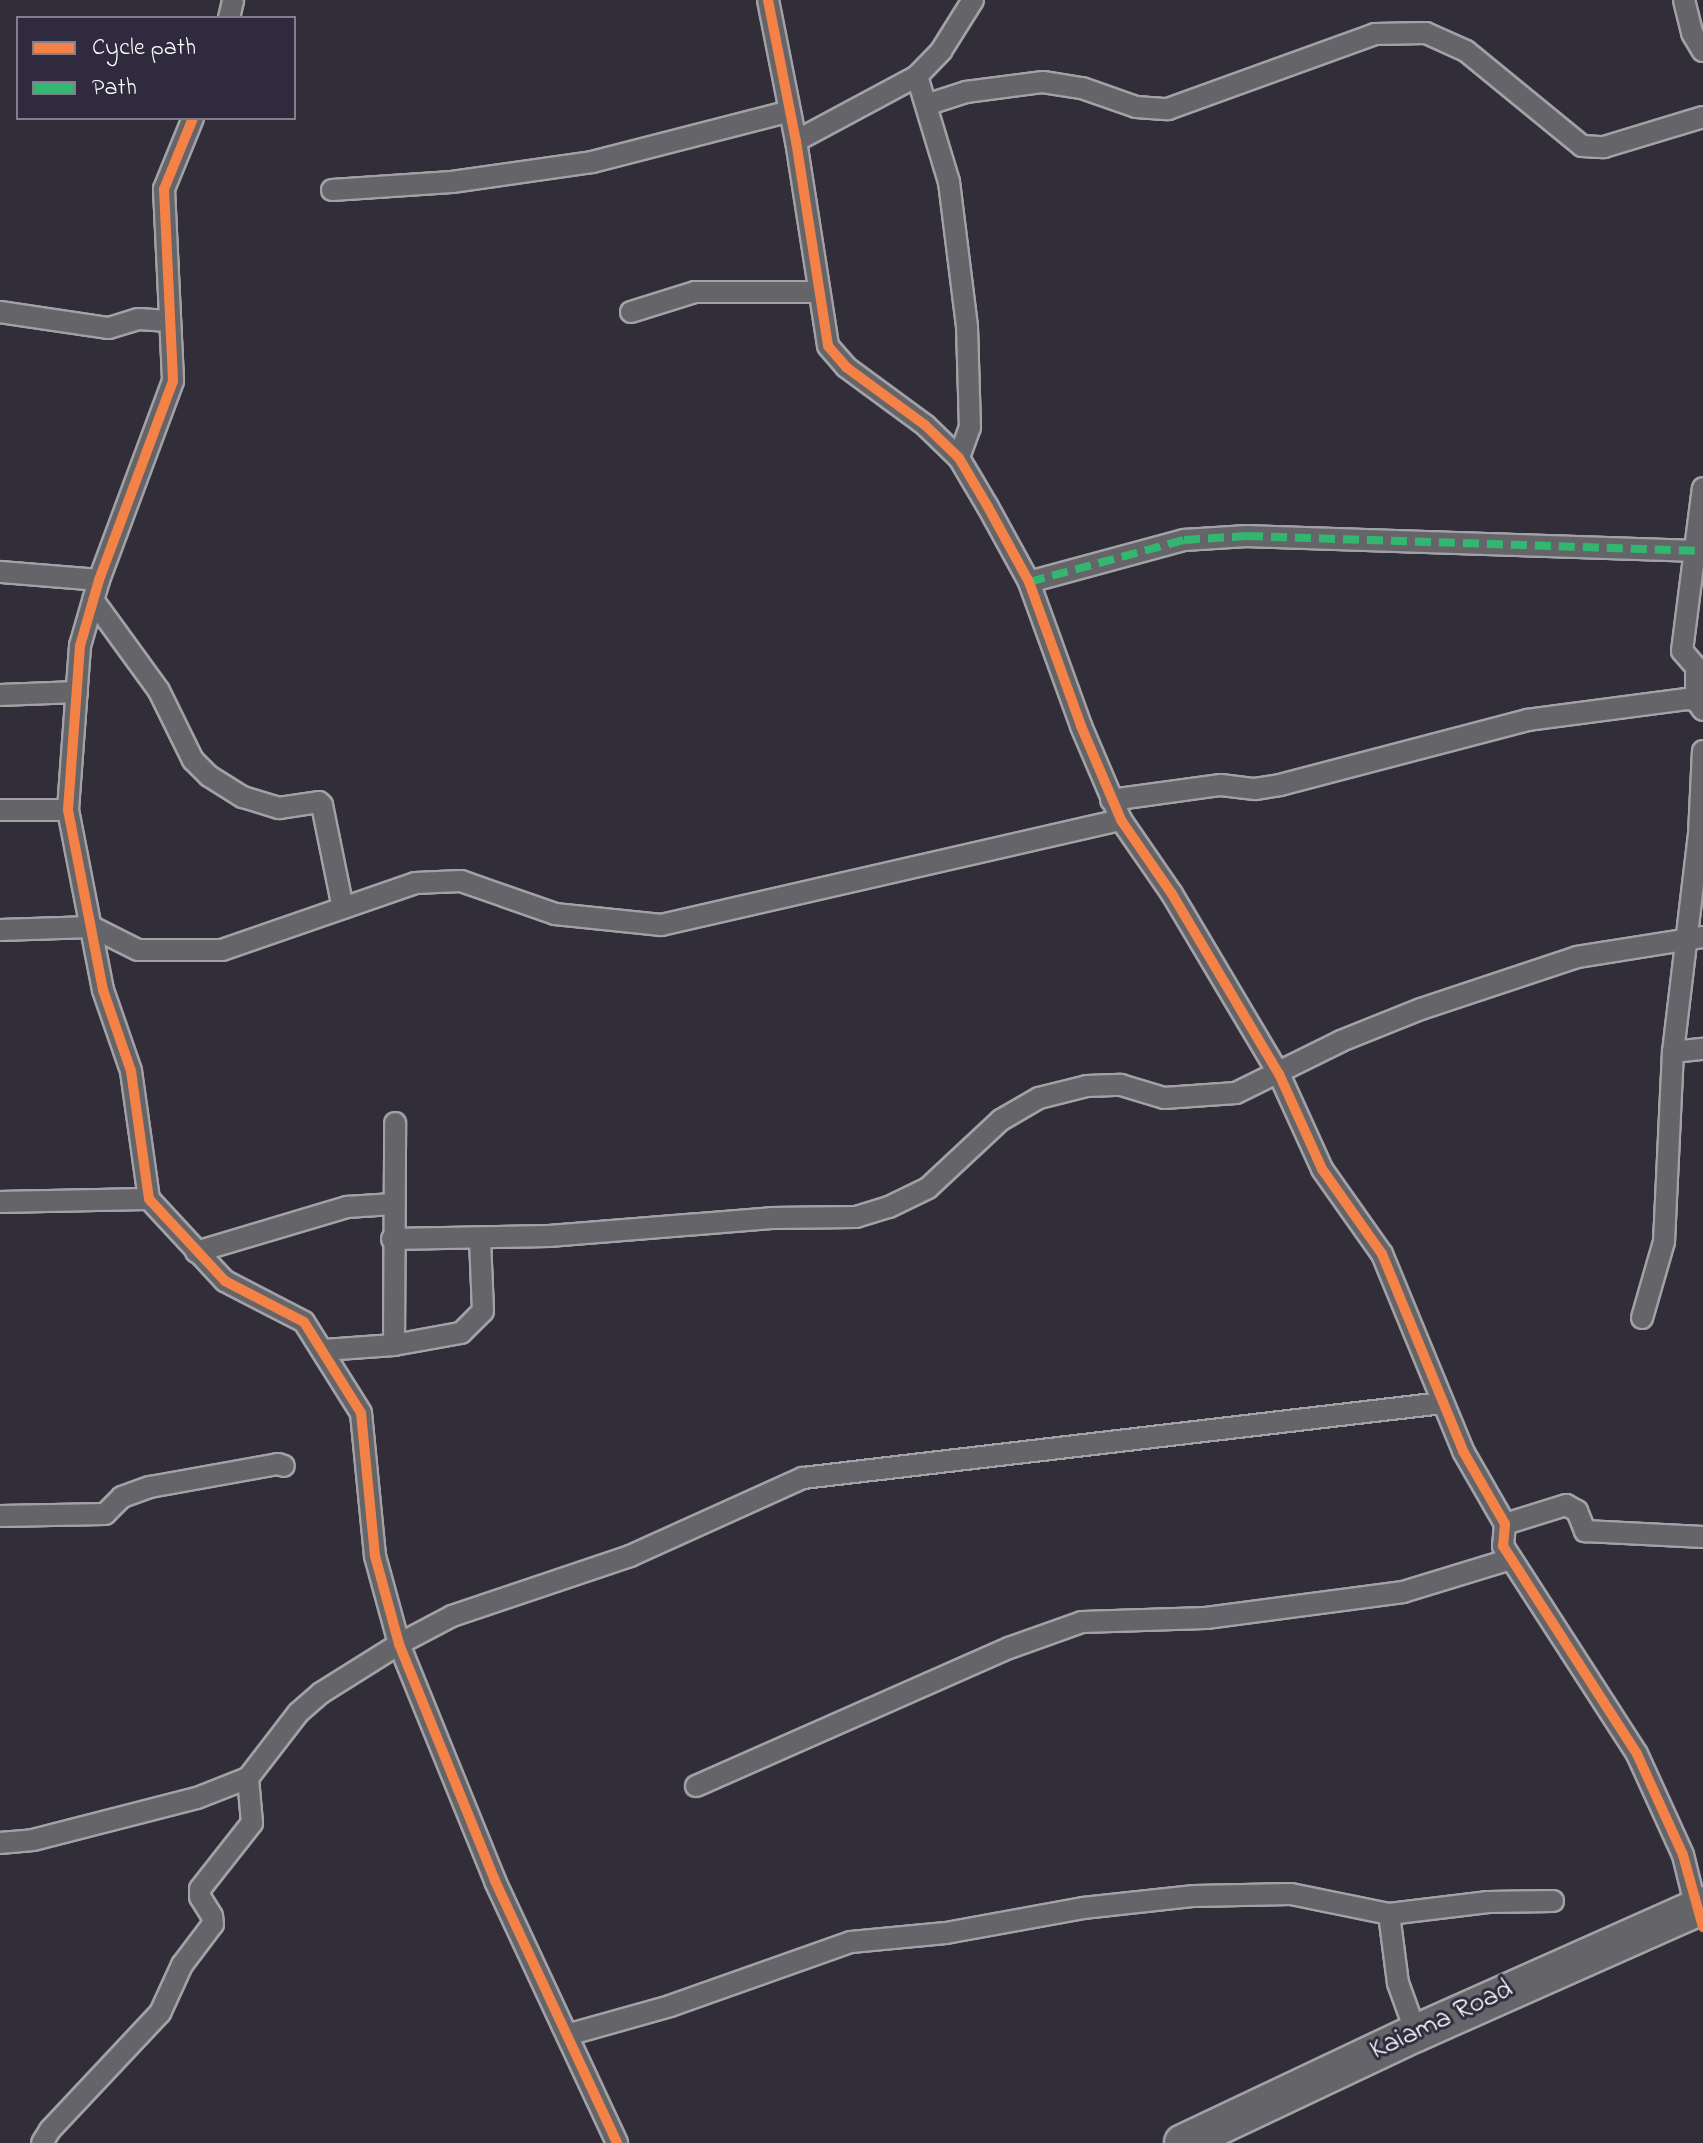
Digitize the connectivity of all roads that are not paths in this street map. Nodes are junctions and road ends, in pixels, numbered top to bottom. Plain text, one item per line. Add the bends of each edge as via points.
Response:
1 (768, 0) edge
2 (973, 0) edge
3 (1684, 0) edge
4 (1703, 51) edge
5 (917, 76) junction
6 (929, 104) junction
7 (790, 111) junction
8 (1703, 117) edge
9 (192, 120) edge
10 (796, 141) junction
11 (332, 190) dead end
12 (819, 292) junction
13 (0, 312) edge
14 (631, 312) dead end
15 (168, 321) junction
16 (959, 458) junction
17 (1703, 488) edge
18 (1700, 551) edge
19 (0, 572) edge
20 (99, 580) junction
21 (1029, 582) junction
22 (93, 600) junction
23 (77, 692) junction
24 (0, 695) edge
25 (1699, 705) edge
26 (1703, 751) edge
27 (1111, 800) junction
28 (0, 810) edge
29 (68, 810) junction
30 (1121, 820) junction
31 (343, 908) junction
32 (92, 927) junction
33 (0, 930) edge
34 (1695, 939) edge
35 (1703, 1049) edge
36 (1673, 1052) junction
37 (1279, 1074) junction
38 (395, 1123) dead end
39 (149, 1199) junction
40 (0, 1202) edge
41 (393, 1204) junction
42 (392, 1239) junction
43 (480, 1239) junction
44 (196, 1252) junction
45 (1642, 1318) dead end
46 (394, 1345) junction
47 (324, 1350) junction
48 (1442, 1403) junction
49 (284, 1466) dead end
50 (0, 1516) edge
51 (1505, 1524) junction
52 (1703, 1537) edge
53 (1511, 1559) junction
54 (399, 1644) junction
55 (248, 1778) junction
56 (696, 1786) dead end
57 (0, 1843) edge
58 (1553, 1901) dead end
59 (1701, 1912) edge
60 (1389, 1914) junction
61 (1416, 2033) junction
62 (567, 2035) junction
63 (42, 2143) edge
64 (617, 2143) edge
65 (1183, 2143) edge
66 (1229, 2143) edge

1 - 7 street
2 - 5 street via 941,51
3 - 4 street via 1692,33
5 - 6 street
5 - 10 street
6 - 8 street via 966,92 1043,82 1082,88 1136,107 1168,109 1375,34 1426,33 1466,51 1582,146 1604,147
6 - 16 street via 949,182 967,327 970,427
7 - 10 street
7 - 11 street via 592,162 452,182
9 - 15 street via 164,189
10 - 12 street
12 - 14 street via 695,292
12 - 16 street via 834,355
13 - 15 street via 109,328 139,319
15 - 20 street via 173,381
16 - 21 street
17 - 18 street
18 - 21 street via 1247,536 1184,540
18 - 25 street via 1682,651 1696,667
19 - 20 street
20 - 22 street
21 - 27 street
22 - 23 street via 80,646
22 - 31 street via 159,691 193,760 209,776 243,797 279,808 322,805
23 - 24 street
23 - 29 street
25 - 27 street via 1527,720 1267,787 1221,785
26 - 34 street
27 - 30 street
28 - 29 street
29 - 32 street
30 - 31 street via 661,925 555,914 461,881 415,883
30 - 37 street via 1172,894
31 - 32 street via 222,950 138,950
32 - 33 street
32 - 39 street via 103,990 131,1071
34 - 36 street
34 - 37 street via 1563,962 1341,1041
35 - 36 street
36 - 45 street via 1664,1242
37 - 43 street via 1213,1097 1164,1098 1121,1085 1087,1086 1039,1098 1001,1120 928,1188 856,1217
37 - 48 street via 1322,1169 1382,1254
38 - 41 street
39 - 40 street
39 - 44 street
41 - 42 street
41 - 44 street via 347,1207
42 - 43 street
42 - 46 street
43 - 46 street via 483,1311 474,1323 461,1333
44 - 47 street via 225,1281 304,1322
46 - 47 street
47 - 54 street via 361,1413 375,1556
48 - 51 street
48 - 54 street via 803,1478 630,1556 452,1616
49 - 50 street via 150,1487 122,1497 105,1514
51 - 52 street via 1566,1505 1577,1511 1585,1531
51 - 53 street via 1503,1546
53 - 56 street via 1403,1592 1206,1618 1082,1622 1009,1648
53 - 59 street via 1637,1754 1683,1855
54 - 55 street via 298,1713
54 - 62 street via 495,1881
55 - 57 street via 197,1798 33,1840
55 - 63 street via 252,1823 200,1889 212,1916 209,1931 182,1965 160,2013
58 - 60 street via 1488,1902
59 - 61 highway, Kaiama Road
59 - 66 highway, Kaiama Road
60 - 61 street via 1398,1983
60 - 62 street via 1291,1894 1194,1896 851,1942 670,2006
61 - 65 highway, Kaiama Road
62 - 64 street

